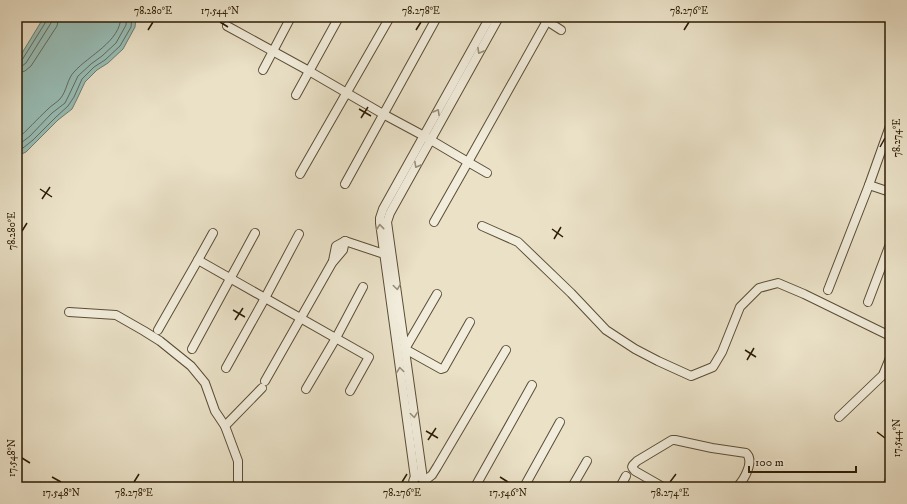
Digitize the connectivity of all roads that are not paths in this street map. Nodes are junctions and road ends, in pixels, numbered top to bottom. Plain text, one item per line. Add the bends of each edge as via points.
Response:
1 (291, 17) edge
2 (339, 17) edge
3 (390, 17) edge
4 (437, 17) edge
5 (490, 17) edge
6 (499, 17) edge
7 (545, 18) edge
8 (227, 26) dead end
9 (561, 30) dead end
10 (273, 50) junction
11 (263, 70) dead end
12 (309, 71) junction
13 (347, 92) junction
14 (296, 95) dead end
15 (383, 114) junction
16 (890, 126) edge
17 (427, 138) junction
18 (468, 162) junction
19 (487, 172) dead end
20 (300, 174) dead end
21 (345, 184) dead end
22 (869, 184) junction
23 (890, 192) edge
24 (434, 222) dead end
25 (482, 226) dead end
26 (213, 232) dead end
27 (255, 233) dead end
28 (299, 234) dead end
29 (890, 244) edge
30 (384, 254) junction
31 (198, 260) junction
32 (230, 278) junction
33 (363, 288) dead end
34 (828, 290) dead end
35 (437, 294) dead end
36 (265, 298) junction
37 (868, 302) dead end
38 (69, 312) dead end
39 (301, 318) junction
40 (470, 322) dead end
41 (158, 330) dead end
42 (890, 336) edge
43 (336, 338) junction
44 (192, 349) dead end
45 (405, 349) junction
46 (506, 350) dead end
47 (890, 358) edge
48 (226, 368) dead end
49 (532, 385) dead end
50 (306, 389) dead end
51 (350, 391) dead end
52 (839, 417) dead end
53 (560, 422) dead end
54 (225, 426) junction
55 (587, 461) dead end
56 (626, 476) dead end
57 (890, 479) edge
58 (424, 482) edge
59 (238, 487) edge
60 (415, 487) edge
61 (474, 487) edge
62 (524, 487) edge
63 (572, 487) edge
64 (620, 487) edge
65 (663, 487) edge
66 (734, 487) edge
67 (887, 487) edge

1 - 10 street
2 - 12 street
3 - 13 street
4 - 15 street
17 -> 5 street
6 -> 17 street
7 - 9 street
7 - 18 street
8 - 10 street
10 - 11 street
10 - 12 street
12 - 13 street
12 - 14 street
13 - 15 street
13 - 20 street
15 - 17 street
15 - 21 street
16 - 22 street
17 - 18 street
30 -> 17 street via 380,223 383,209
17 -> 45 street via 387,222
18 - 19 street
18 - 24 street
22 - 23 street
22 - 34 street
25 - 42 street via 518,242 606,330 635,349 691,376 713,367 722,352 740,307 759,288 778,282
26 - 31 street
27 - 32 street
28 - 36 street
29 - 37 street
30 - 39 street via 345,241 344,250 332,263
58 -> 30 street
31 - 32 street
31 - 41 street
32 - 36 street
32 - 44 street
33 - 43 street
35 - 45 street
36 - 39 street
36 - 48 street
38 - 54 street via 116,314 160,341 191,366 205,383 215,411
39 - 43 street
39 - 54 street via 264,385
40 - 45 street via 444,368 441,369
43 - 50 street
43 - 51 street via 369,357
45 -> 58 street
46 - 58 street via 438,467
47 - 52 street via 883,375
49 - 61 street
53 - 62 street
54 - 59 street via 238,462
55 - 63 street
56 - 64 street
57 - 67 street
58 - 60 street via 413,482
65 - 66 street via 632,467 672,440 746,453 750,461 749,467 740,483

